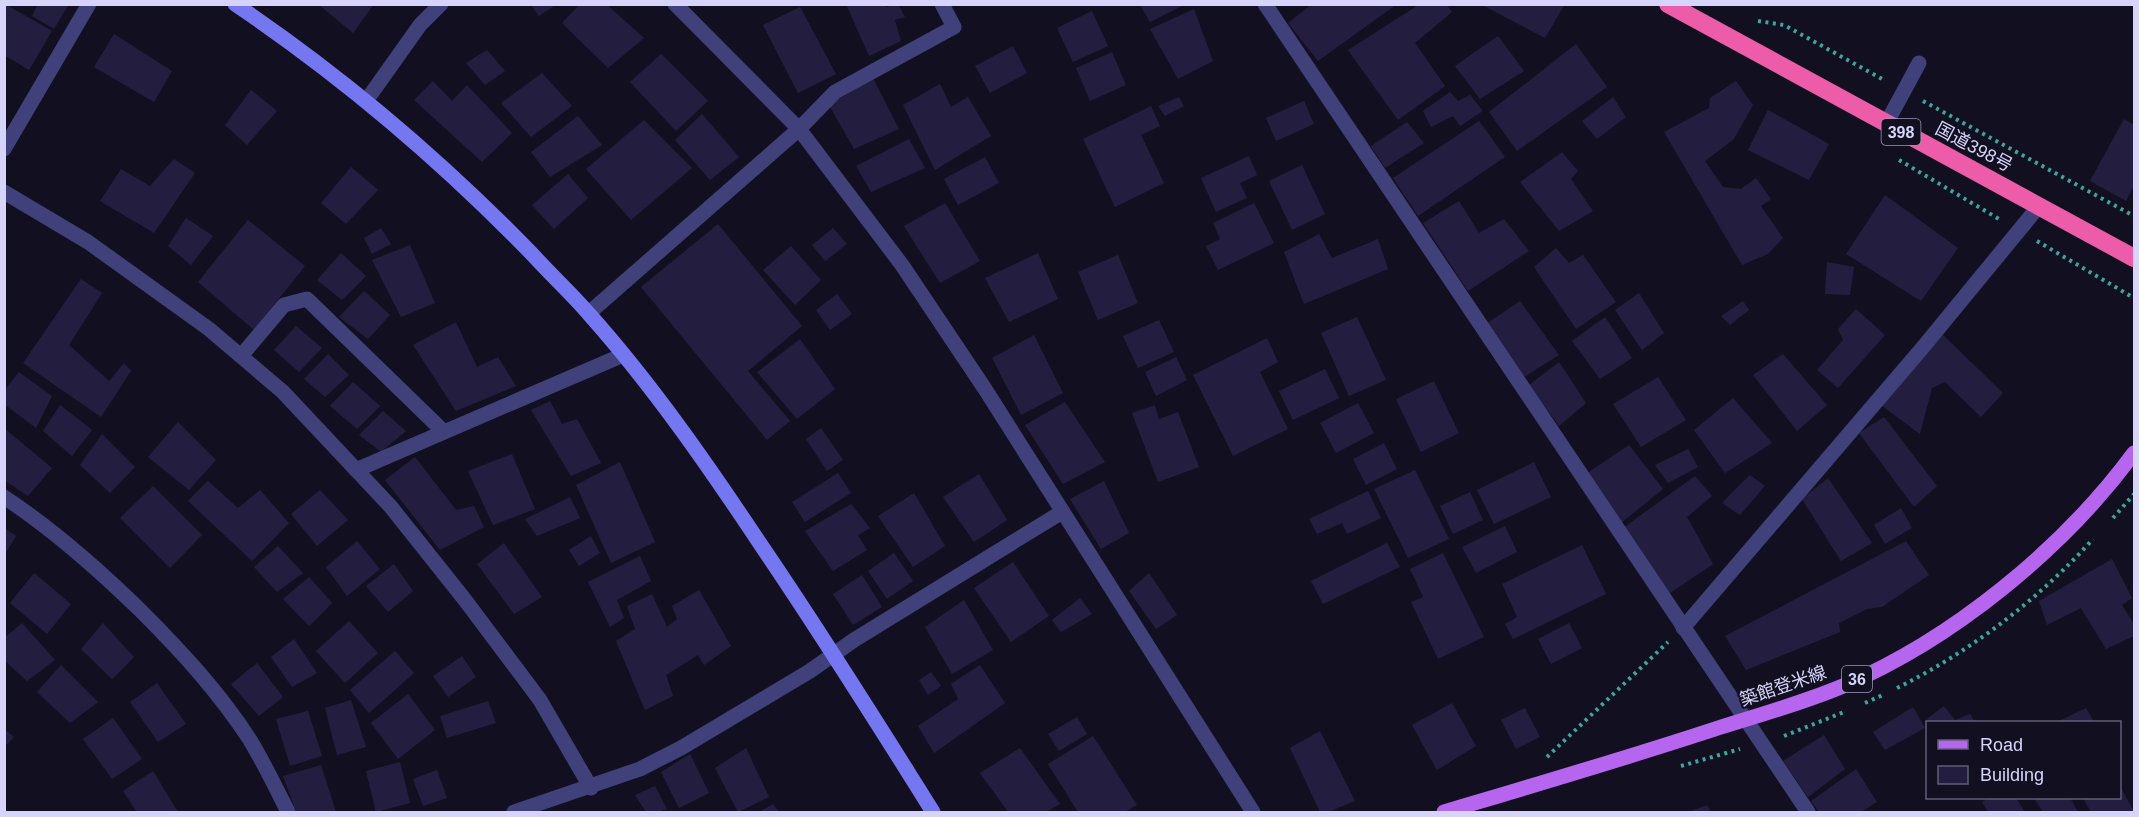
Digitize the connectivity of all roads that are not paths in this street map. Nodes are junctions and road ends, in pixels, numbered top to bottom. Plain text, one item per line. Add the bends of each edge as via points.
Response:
1 (89, 4) edge
2 (235, 4) edge
3 (441, 4) edge
4 (675, 4) edge
5 (942, 4) edge
6 (1265, 4) edge
7 (1668, 4) edge
8 (1919, 63) dead end
9 (366, 101) junction
10 (1886, 124) junction
11 (800, 129) junction
12 (4, 149) edge
13 (4, 192) edge
14 (2039, 206) junction
15 (2134, 258) edge
16 (589, 313) junction
17 (623, 355) junction
18 (241, 356) junction
19 (444, 432) junction
20 (2134, 453) edge
21 (356, 470) junction
22 (4, 497) edge
23 (1062, 512) junction
24 (1683, 628) junction
25 (834, 654) junction
26 (1746, 719) junction
27 (591, 788) junction
28 (288, 813) edge
29 (514, 813) edge
30 (933, 813) edge
31 (1254, 813) edge
32 (1444, 813) edge
33 (1808, 813) edge

1 - 12 street
2 - 9 street
3 - 9 street via 420,25
4 - 11 street
5 - 11 street via 954,27 835,92
6 - 24 street
7 - 10 highway, 国道398号 / 398
8 - 10 street
9 - 16 street via 443,167
10 - 14 highway, 国道398号 / 398
11 - 16 street
11 - 23 street via 902,265
13 - 18 street via 88,242
14 - 15 highway, 国道398号 / 398
14 - 24 street
16 - 17 street
17 - 19 street
17 - 25 street via 691,442
18 - 19 street via 284,305 307,300
18 - 21 street via 283,392
19 - 21 street
20 - 26 main road, 築館登米線 / 36 via 2084,513 2017,576 1957,622 1898,659 1842,686
21 - 27 street via 391,507 540,700
22 - 28 street via 43,523 186,656 250,741
23 - 25 street
23 - 31 street
24 - 26 street
25 - 27 street via 681,748
25 - 30 street
26 - 32 main road, 築館登米線 / 36
26 - 33 street
27 - 29 street

